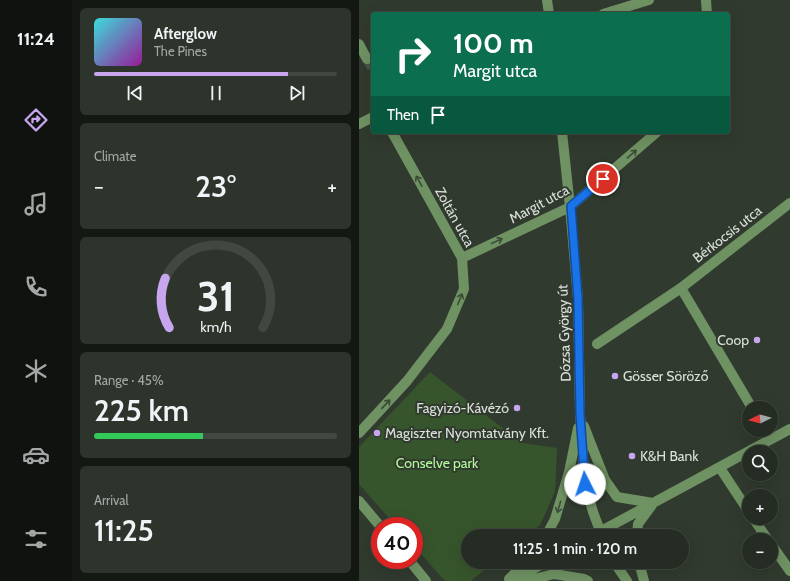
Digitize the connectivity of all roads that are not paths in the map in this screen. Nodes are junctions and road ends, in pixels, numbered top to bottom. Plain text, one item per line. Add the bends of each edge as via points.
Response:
1 (547, 0) edge
2 (649, 0) edge
3 (706, 0) edge
4 (549, 12) edge
5 (610, 12) edge
6 (707, 12) edge
7 (359, 44) edge
8 (367, 59) tunnel mouth
9 (371, 118) edge
10 (359, 124) edge
11 (393, 134) edge
12 (562, 134) edge
13 (655, 134) edge
14 (790, 202) edge
15 (571, 206) junction
16 (462, 258) junction
17 (681, 288) junction
18 (597, 344) dead end
19 (748, 401) edge
20 (580, 414) junction
21 (790, 429) edge
22 (359, 432) edge
23 (771, 439) joint
24 (720, 468) junction
25 (359, 501) edge
26 (742, 501) edge
27 (653, 503) junction
28 (372, 517) edge
29 (550, 529) edge
30 (597, 529) edge
31 (607, 529) edge
32 (638, 529) edge
33 (778, 554) edge
34 (416, 569) edge
35 (519, 569) edge
36 (533, 569) edge
37 (619, 569) edge
38 (641, 569) edge
39 (790, 571) edge
40 (426, 581) edge
41 (508, 581) edge
42 (512, 581) edge
43 (526, 581) edge
44 (588, 581) edge
45 (627, 581) edge
46 (644, 581) edge

1 - 4 street
2 - 5 street
3 - 6 street
7 - 8 street
9 - 10 street
16 -> 11 street, Zoltán utca
12 - 15 street, Dózsa György út
15 -> 13 street, Margit utca
14 - 17 street, Bérkocsis utca
16 -> 15 street, Margit utca
15 - 20 street, Dózsa György út via 578,299
22 -> 16 street, Zoltán utca via 407,381 447,329 464,289
17 - 18 street, Bérkocsis utca
17 - 19 street
20 - 27 street via 605,480 617,497
20 -> 29 street via 569,472
20 - 30 street, Dózsa György út via 585,484
21 - 23 street
23 - 24 street
24 - 26 street
24 - 27 street
25 - 28 street
27 - 31 street
27 - 32 street via 638,524
33 - 39 street
34 - 40 street
35 - 41 street
36 - 42 street
37 - 45 street
38 - 46 street
43 - 44 street via 554,574

